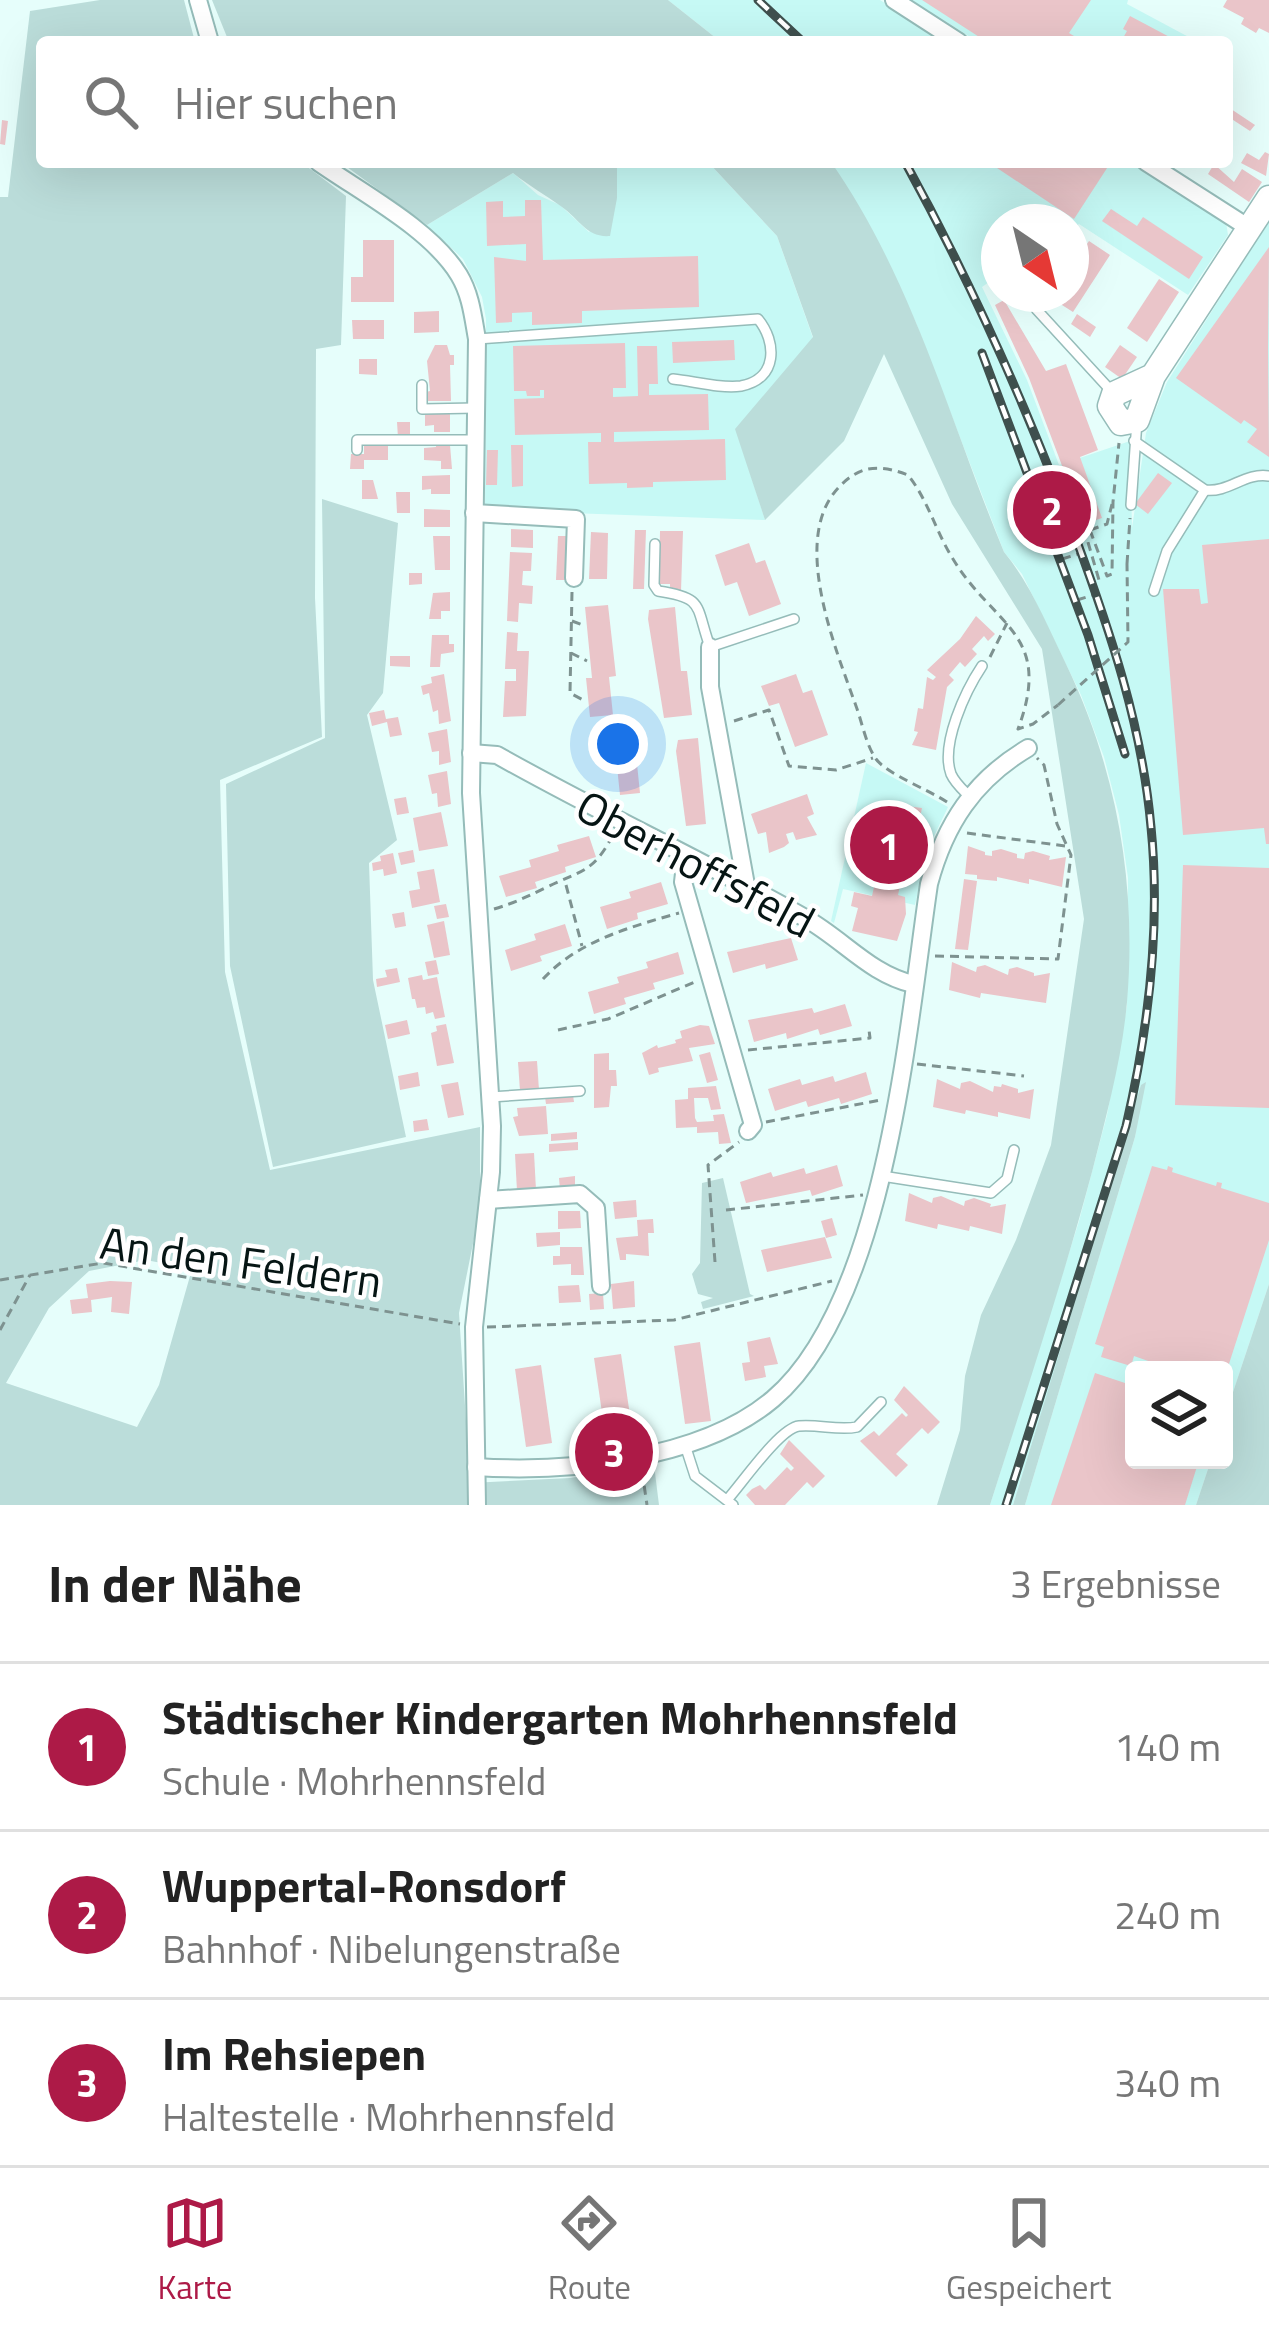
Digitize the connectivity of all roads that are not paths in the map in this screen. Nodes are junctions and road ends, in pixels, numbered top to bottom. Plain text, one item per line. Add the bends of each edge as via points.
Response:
1 (198, 0) edge
2 (894, 0) edge
3 (208, 36) edge
4 (950, 36) edge
5 (326, 168) edge
6 (1175, 170) edge
7 (1269, 198) edge
8 (1249, 228) junction
9 (1038, 312) edge
10 (477, 339) junction
11 (1154, 376) junction
12 (673, 379) dead end
13 (422, 385) dead end
14 (1114, 394) junction
15 (476, 409) junction
16 (1131, 428) junction
17 (476, 440) junction
18 (357, 450) dead end
19 (1269, 476) edge
20 (1205, 490) junction
21 (1131, 505) road end
22 (474, 513) junction
23 (655, 544) dead end
24 (574, 578) road end
25 (1154, 591) dead end
26 (794, 620) dead end
27 (710, 647) junction
28 (982, 666) road end
29 (1028, 748) road end
30 (471, 753) junction
31 (964, 803) junction
32 (686, 856) junction
33 (746, 885) junction
34 (914, 984) junction
35 (580, 1090) dead end
36 (490, 1097) junction
37 (750, 1128) road end
38 (1014, 1150) dead end
39 (879, 1185) junction
40 (488, 1200) junction
41 (601, 1286) dead end
42 (881, 1402) dead end
43 (686, 1445) junction
44 (476, 1467) junction
45 (730, 1503) edge
46 (477, 1505) edge

1 - 3 street
2 - 4 street
5 - 10 street via 431,242 469,296
6 - 8 street
7 - 8 street
8 - 11 street
9 - 14 lane
10 - 12 lane via 758,319 770,333 771,359 742,386
10 - 15 street
11 - 14 street
11 - 16 street
13 - 15 lane via 422,409
14 - 16 street via 1110,406
15 - 17 street
16 - 20 lane
16 - 21 lane
17 - 18 lane via 357,440
17 - 22 street
19 - 20 lane
20 - 25 lane via 1167,550
22 - 24 street via 576,519
22 - 30 street
23 - 27 lane via 654,585 694,601
26 - 27 lane
27 - 33 street
28 - 31 lane via 962,696 948,758
29 - 31 street
30 - 32 street, Oberhoffsfeld via 497,755
30 - 36 street
31 - 34 street via 928,884
32 - 33 street, Oberhoffsfeld
32 - 37 street via 683,882
33 - 34 street, Oberhoffsfeld via 813,922 871,968
34 - 39 street
35 - 36 lane
36 - 40 street
38 - 39 lane via 1007,1179 992,1193
39 - 43 street via 848,1277 796,1377 737,1424
40 - 41 street via 580,1194 596,1208
40 - 44 street via 474,1327
42 - 45 lane via 857,1426 793,1426
43 - 44 street via 556,1467
43 - 45 lane via 695,1476
44 - 46 street

